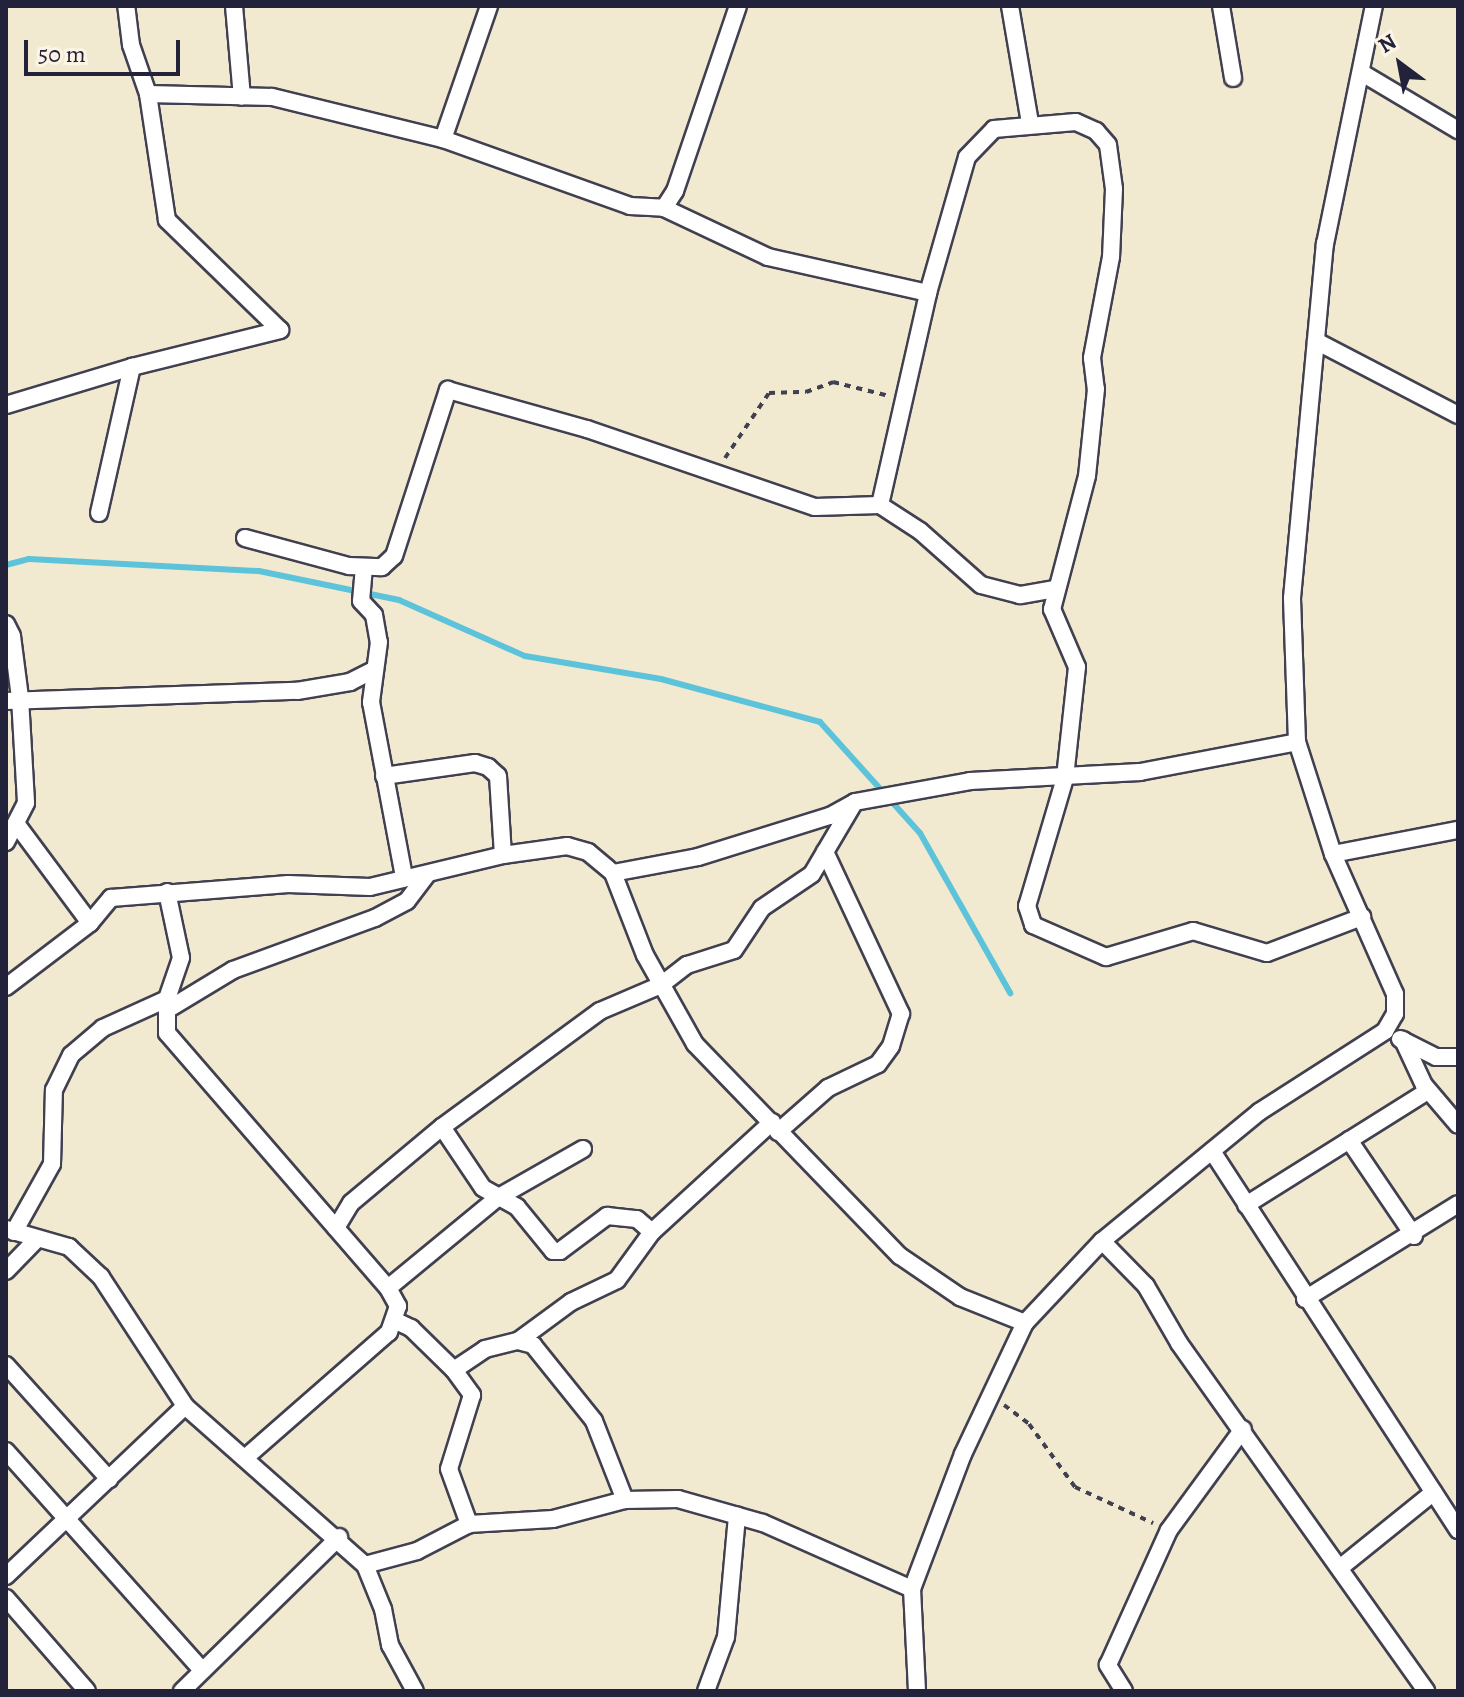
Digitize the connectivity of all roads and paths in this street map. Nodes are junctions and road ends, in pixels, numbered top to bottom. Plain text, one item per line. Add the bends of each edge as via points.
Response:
1 (126, 6) edge
2 (234, 6) edge
3 (489, 6) edge
4 (738, 6) edge
5 (1010, 6) edge
6 (1221, 6) edge
7 (1374, 6) edge
8 (1362, 73) junction
9 (1233, 78) dead end
10 (148, 94) junction
11 (242, 97) junction
12 (1030, 123) junction
13 (1458, 130) edge
14 (443, 139) junction
15 (664, 208) junction
16 (928, 293) junction
17 (1316, 341) junction
18 (132, 367) junction
19 (902, 397) junction
20 (6, 405) edge
21 (1458, 415) edge
22 (713, 472) junction
23 (880, 505) junction
24 (99, 513) dead end
25 (245, 538) dead end
26 (364, 567) junction
27 (1055, 589) junction
28 (6, 624) edge
29 (372, 671) junction
30 (350, 682) junction
31 (13, 700) edge
32 (371, 702) junction
33 (1297, 742) junction
34 (384, 776) junction
35 (1065, 778) junction
36 (855, 802) junction
37 (18, 826) junction
38 (1458, 830) edge
39 (6, 842) edge
40 (825, 852) junction
41 (1333, 854) junction
42 (503, 855) junction
43 (613, 873) junction
44 (427, 874) junction
45 (404, 876) junction
46 (167, 892) junction
47 (1362, 917) junction
48 (90, 923) junction
49 (661, 985) junction
50 (6, 987) edge
51 (167, 1004) junction
52 (1385, 1031) junction
53 (1403, 1040) junction
54 (1458, 1057) edge
55 (1428, 1091) junction
56 (1458, 1125) edge
57 (442, 1127) junction
58 (775, 1127) junction
59 (1349, 1140) junction
60 (583, 1149) dead end
61 (1212, 1151) junction
62 (497, 1198) junction
63 (1458, 1204) edge
64 (1246, 1205) junction
65 (336, 1228) junction
66 (10, 1230) edge
67 (652, 1232) junction
68 (1414, 1236) junction
69 (36, 1240) junction
70 (1102, 1241) junction
71 (6, 1271) edge
72 (388, 1288) junction
73 (1305, 1299) junction
74 (396, 1321) junction
75 (1025, 1323) junction
76 (518, 1341) junction
77 (6, 1365) edge
78 (454, 1370) junction
79 (990, 1394) junction
80 (185, 1406) junction
81 (1243, 1429) junction
82 (6, 1451) edge
83 (245, 1458) junction
84 (109, 1479) junction
85 (1434, 1492) junction
86 (625, 1500) junction
87 (737, 1515) junction
88 (1455, 1519) edge
89 (66, 1520) junction
90 (469, 1524) junction
91 (1169, 1530) junction
92 (339, 1537) junction
93 (365, 1565) junction
94 (1341, 1567) junction
95 (6, 1576) edge
96 (912, 1589) junction
97 (6, 1598) edge
98 (202, 1670) junction
99 (87, 1691) edge
100 (182, 1691) edge
101 (415, 1691) edge
102 (706, 1691) edge
103 (917, 1691) edge
104 (1124, 1691) edge
105 (1426, 1691) edge

1 - 10 street via 131,45
2 - 11 street
3 - 14 street
4 - 15 street via 675,191
5 - 12 street
6 - 9 street
7 - 8 street
8 - 13 street
8 - 17 street via 1325,244
10 - 11 street
10 - 18 street via 167,220 280,330
11 - 14 street via 272,97
12 - 16 street via 994,129 967,157
12 - 27 street via 1076,122 1096,131 1108,145 1114,189 1111,257 1092,358 1096,389 1087,476 1066,570
14 - 15 street via 615,202
15 - 16 street via 768,257
16 - 19 street
17 - 21 street
17 - 33 street via 1292,598
18 - 20 street
18 - 24 street
19 - 22 path via 868,395 833,382 806,392 769,393
19 - 23 street
22 - 23 street via 815,507
22 - 26 street via 448,390 394,556 382,567
23 - 27 street via 920,531 981,585 1020,595
25 - 26 street
26 - 29 street via 361,601 374,615 379,642 379,660
27 - 35 street via 1052,609 1077,667
28 - 31 street via 12,636
29 - 30 street
29 - 32 street
30 - 31 street via 297,691
30 - 32 street
31 - 37 street via 26,803
32 - 34 street
33 - 35 street via 1140,772
33 - 41 street
34 - 42 street via 475,763 488,767 498,776
34 - 45 street
35 - 36 street via 970,781
35 - 47 street via 1027,906 1033,925 1106,957 1193,931 1267,953
36 - 40 street
36 - 43 street via 830,816 698,857
37 - 39 street
37 - 48 street
38 - 41 street
40 - 49 street via 812,874 762,908 734,950 687,965
40 - 58 street via 901,1014 891,1046 878,1064 828,1088
41 - 47 street
42 - 43 street via 567,846 588,852
42 - 44 street
43 - 49 street
44 - 45 street
44 - 51 street via 407,901 375,918 233,970
45 - 46 street via 370,887 288,884
46 - 48 street via 111,898
46 - 51 street via 181,958
47 - 52 street via 1395,994 1395,1014
48 - 50 street
49 - 57 street via 600,1011
49 - 58 street via 695,1044
51 - 65 street via 167,1033
51 - 66 street via 103,1028 71,1055 54,1090 52,1164
52 - 53 street
52 - 61 street via 1259,1112
53 - 54 street via 1436,1057
53 - 55 street
55 - 56 street
55 - 59 street
57 - 62 street via 483,1188
57 - 65 street via 351,1203
58 - 67 street
58 - 75 street via 900,1256 960,1297
59 - 64 street
59 - 68 street
60 - 62 street
61 - 64 street
61 - 70 street
62 - 67 street via 517,1207 553,1251 607,1216 637,1219
62 - 72 street
63 - 68 street
64 - 73 street
65 - 72 street
66 - 69 street
67 - 76 street via 617,1280 571,1302
68 - 73 street
69 - 71 street
69 - 80 street via 69,1247 101,1277
70 - 75 street
70 - 81 street via 1146,1286 1179,1343
72 - 74 street via 398,1306
73 - 85 street
74 - 78 street via 411,1328
74 - 83 street
75 - 79 street
76 - 78 street via 485,1349
76 - 86 street via 533,1345 594,1421
77 - 84 street
78 - 90 street via 472,1395 449,1469
79 - 91 path via 1029,1424 1075,1487
79 - 96 street
80 - 83 street
80 - 84 street
81 - 91 street
81 - 94 street
82 - 89 street
83 - 92 street
84 - 89 street
85 - 88 street
85 - 94 street
86 - 87 street via 678,1499
86 - 90 street via 553,1519
87 - 96 street
87 - 102 street via 726,1637
89 - 95 street
89 - 98 street
90 - 93 street via 417,1551
91 - 104 street via 1108,1665
92 - 93 street
92 - 98 street
93 - 101 street via 390,1645
94 - 105 street
96 - 103 street
97 - 99 street
98 - 100 street

